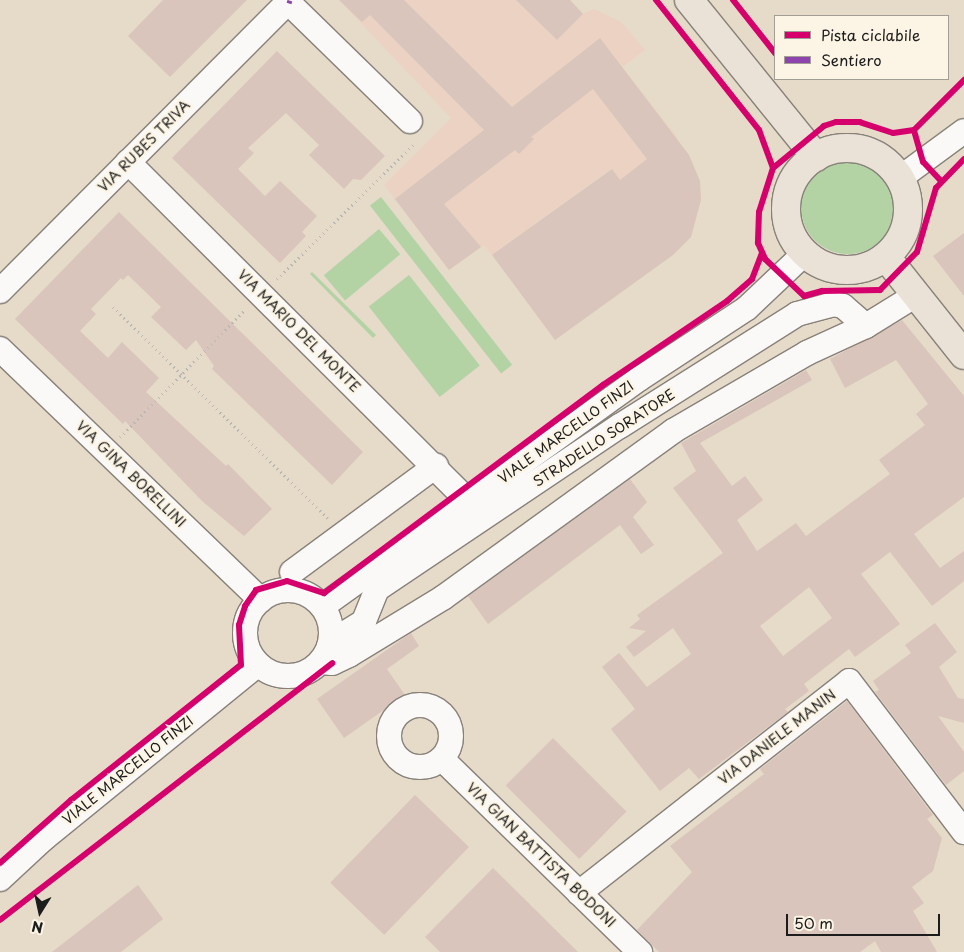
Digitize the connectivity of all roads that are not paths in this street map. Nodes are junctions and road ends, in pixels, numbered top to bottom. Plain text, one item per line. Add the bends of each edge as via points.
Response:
1 (689, 0) edge
2 (290, 1) edge
3 (410, 121) dead end
4 (964, 131) edge
5 (816, 157) junction
6 (128, 162) junction
7 (900, 178) junction
8 (805, 253) junction
9 (886, 257) junction
10 (0, 291) edge
11 (916, 295) junction
12 (866, 326) junction
13 (0, 349) edge
14 (964, 355) edge
15 (436, 466) junction
16 (469, 502) junction
17 (292, 572) dead end
18 (444, 597) junction
19 (261, 600) junction
20 (322, 606) junction
21 (364, 621) junction
22 (326, 652) junction
23 (258, 664) junction
24 (442, 759) dead end
25 (964, 832) edge
26 (0, 879) edge
27 (579, 893) junction
28 (640, 952) edge

1 - 5 main road
2 - 3 street
2 - 6 street, VIA RUBES TRIVA
4 - 7 street
5 - 7 main road via 836,150 857,149 883,160
5 - 8 main road via 795,178 786,207 792,237
6 - 10 street, VIA RUBES TRIVA
6 - 15 street, VIA MARIO DEL MONTE
7 - 9 main road via 908,214 902,238
8 - 9 main road via 826,266 851,271
8 - 16 street, VIALE MARCELLO FINZI via 748,308 639,378
9 - 11 main road
11 - 12 street
11 - 14 main road
12 - 18 street via 807,353 673,431
12 - 21 street, STRADELLO SORATORE via 843,306 834,304 797,314 620,426 377,589
13 - 19 street, VIA GINA BORELLINI
15 - 16 street, VIA MARIO DEL MONTE
15 - 17 street
16 - 20 street, VIALE MARCELLO FINZI
18 - 21 street
18 - 22 street via 332,663
19 - 20 street via 277,591 289,590 302,592
19 - 23 street via 248,615 245,627 248,650
20 - 22 street via 329,617
21 - 22 street
22 - 23 street via 303,674 292,676 271,673
23 - 26 street, VIALE MARCELLO FINZI via 43,839
24 - 27 street, VIA GIAN BATTISTA BODONI
25 - 27 street, VIA DANIELE MANIN via 849,681
27 - 28 street, VIA GIAN BATTISTA BODONI

